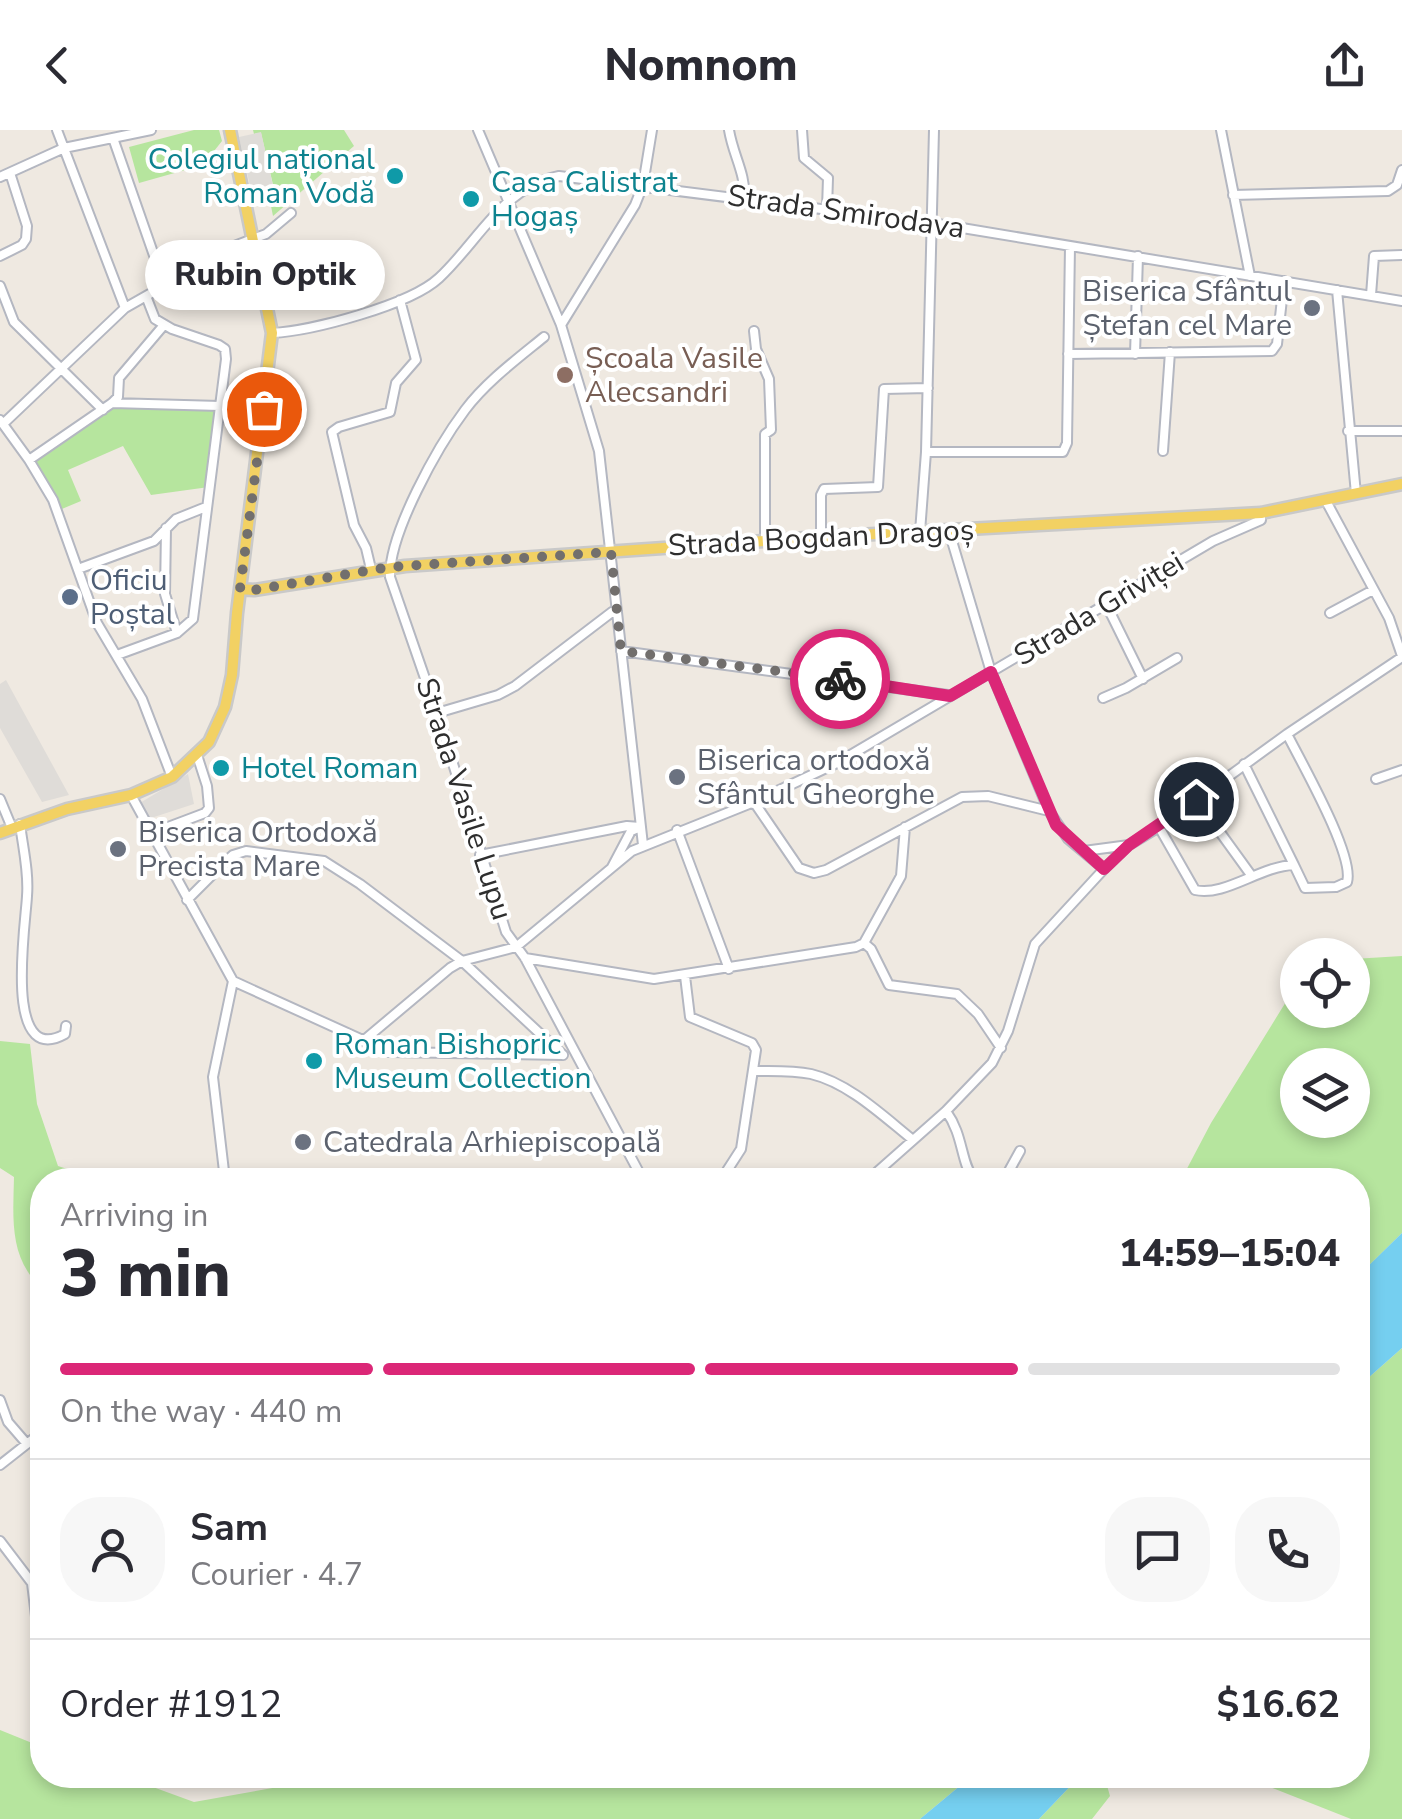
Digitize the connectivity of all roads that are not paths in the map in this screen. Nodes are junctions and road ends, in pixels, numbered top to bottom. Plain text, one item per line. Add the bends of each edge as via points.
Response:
1 (57, 130) edge
2 (151, 130) edge
3 (230, 130) edge
4 (478, 130) edge
5 (652, 130) edge
6 (729, 130) edge
7 (802, 130) edge
8 (934, 130) edge
9 (1221, 130) edge
10 (113, 138) junction
11 (64, 148) junction
12 (1402, 170) edge
13 (10, 173) junction
14 (0, 177) edge
15 (643, 186) junction
16 (1233, 195) junction
17 (744, 197) junction
18 (508, 199) junction
19 (827, 208) junction
20 (291, 214) dead end
21 (932, 224) junction
22 (252, 240) junction
23 (1070, 246) junction
24 (1402, 255) edge
25 (0, 256) edge
26 (1138, 256) junction
27 (1250, 276) junction
28 (1284, 281) junction
29 (0, 286) edge
30 (165, 287) junction
31 (1337, 290) junction
32 (146, 296) junction
33 (1372, 296) junction
34 (400, 300) junction
35 (1402, 300) edge
36 (125, 308) junction
37 (164, 325) junction
38 (561, 325) junction
39 (754, 330) dead end
40 (272, 333) junction
41 (544, 337) dead end
42 (1170, 352) junction
43 (1068, 354) junction
44 (1135, 354) junction
45 (63, 368) junction
46 (928, 388) junction
47 (112, 403) junction
48 (220, 406) junction
49 (103, 410) junction
50 (2, 422) edge
51 (1402, 431) edge
52 (1348, 432) junction
53 (926, 452) junction
54 (1163, 452) dead end
55 (30, 460) junction
56 (1402, 484) edge
57 (1356, 494) junction
58 (1326, 501) junction
59 (206, 507) junction
60 (1260, 512) junction
61 (166, 528) junction
62 (950, 530) junction
63 (920, 532) junction
64 (821, 537) junction
65 (765, 540) junction
66 (611, 552) junction
67 (390, 567) junction
68 (78, 569) junction
69 (371, 570) junction
70 (240, 589) junction
71 (1373, 590) junction
72 (1107, 606) junction
73 (617, 611) junction
74 (1330, 613) dead end
75 (177, 633) junction
76 (621, 651) junction
77 (117, 655) junction
78 (1402, 657) edge
79 (1178, 658) dead end
80 (991, 672) junction
81 (1143, 678) junction
82 (950, 696) junction
83 (1103, 698) dead end
84 (438, 714) junction
85 (1287, 734) junction
86 (197, 755) junction
87 (1244, 764) junction
88 (1402, 770) edge
89 (172, 777) junction
90 (1376, 779) dead end
91 (131, 795) junction
92 (0, 799) edge
93 (1196, 799) junction
94 (754, 802) junction
95 (1049, 811) junction
96 (16, 826) junction
97 (640, 827) junction
98 (1159, 827) junction
99 (904, 828) junction
100 (677, 830) junction
101 (152, 832) junction
102 (0, 833) edge
103 (642, 845) junction
104 (1129, 845) junction
105 (1084, 851) junction
106 (480, 855) junction
107 (1294, 866) junction
108 (612, 867) junction
109 (1104, 869) junction
110 (1251, 875) junction
111 (187, 900) junction
112 (864, 942) junction
113 (516, 947) junction
114 (526, 958) junction
115 (462, 962) junction
116 (729, 969) junction
117 (684, 976) junction
118 (233, 981) junction
119 (66, 1026) dead end
120 (363, 1041) junction
121 (1001, 1048) junction
122 (563, 1055) junction
123 (576, 1055) junction
124 (754, 1071) junction
125 (946, 1112) junction
126 (913, 1140) junction
127 (1020, 1152) dead end
128 (224, 1168) edge
129 (637, 1168) edge
130 (729, 1168) edge
131 (882, 1168) edge
132 (967, 1168) edge
133 (1011, 1168) edge
134 (0, 1400) edge
135 (30, 1442) edge
136 (27, 1444) junction
137 (0, 1465) edge
138 (0, 1542) edge
139 (30, 1580) edge

1 - 11 street
2 - 10 street
3 - 22 main road
4 - 18 street
5 - 15 street
6 - 17 street
7 - 19 street via 804,158 828,178
8 - 21 street
9 - 16 street
10 - 11 street
10 - 30 street
11 - 13 street
11 - 36 street
12 - 16 street via 1388,191
13 - 14 street
13 - 25 street via 28,232 22,245
15 - 17 street, Strada Smirodava
15 - 18 street, Strada Smirodava via 559,176
15 - 38 street
16 - 27 street
17 - 19 street, Strada Smirodava
18 - 34 street via 439,278
18 - 38 street
19 - 21 street, Strada Smirodava
20 - 22 street
21 - 23 street, Strada Smirodava
21 - 46 street
22 - 30 street
22 - 40 main road
23 - 26 street, Strada Smirodava
23 - 43 street
24 - 33 street via 1374,256
26 - 27 street, Strada Smirodava
26 - 44 street
27 - 28 street, Strada Smirodava
28 - 31 street, Strada Smirodava
28 - 42 street via 1272,350
29 - 45 street via 14,322
30 - 32 street
31 - 33 street, Strada Smirodava
31 - 52 street
32 - 36 street
32 - 37 street via 155,320
33 - 35 street, Strada Smirodava
34 - 40 street
34 - 69 street via 415,352 413,366 396,383 390,412 332,432
36 - 45 street
37 - 47 street via 119,378
37 - 48 street via 226,348
38 - 66 street via 599,451
39 - 65 street via 770,385
40 - 70 main road
41 - 67 street via 466,409 398,533
42 - 44 street
42 - 54 street
43 - 44 street
43 - 53 street via 1062,452
45 - 49 street
45 - 50 street
46 - 53 street
46 - 64 street via 884,389 878,487 824,490
47 - 48 street
47 - 49 street
48 - 59 street
49 - 55 street
50 - 55 street
51 - 52 street
52 - 57 street
53 - 63 street
55 - 68 street
56 - 57 main road, Strada Bogdan Dragoș
57 - 58 main road, Strada Bogdan Dragoș
58 - 60 main road, Strada Bogdan Dragoș
58 - 71 street
59 - 61 street
59 - 75 street via 193,619
60 - 62 main road, Strada Bogdan Dragoș
60 - 72 street, Strada Griviței via 1261,520 1213,541
61 - 68 street via 154,542
61 - 75 street via 165,594
62 - 63 main road, Strada Bogdan Dragoș
62 - 80 street
63 - 64 main road, Strada Bogdan Dragoș
64 - 65 main road, Strada Bogdan Dragoș
65 - 66 main road, Strada Bogdan Dragoș
66 - 67 main road, Strada Bogdan Dragoș
66 - 73 street
67 - 69 main road, Strada Bogdan Dragoș
67 - 84 street, Strada Vasile Lupu
68 - 77 street
69 - 70 main road, Strada Bogdan Dragoș
70 - 86 main road via 226,707
71 - 74 street
71 - 78 street
72 - 80 street, Strada Griviței
72 - 81 street
73 - 76 street
73 - 84 street via 515,686
75 - 77 street
76 - 82 street
76 - 97 street
77 - 89 street
78 - 85 street
79 - 81 street
80 - 82 street, Strada Griviței
80 - 95 street
81 - 83 street
82 - 94 street, Strada Griviței via 837,763
84 - 106 street, Strada Vasile Lupu
85 - 87 street
85 - 107 street via 1333,826 1347,882 1305,888
86 - 89 main road
86 - 101 street via 209,808
87 - 93 street
87 - 107 street
88 - 90 street
89 - 91 main road
91 - 96 main road
91 - 101 street
92 - 96 street
93 - 98 street
93 - 110 street
94 - 99 street via 799,868 814,873
94 - 100 street, Strada Griviței
95 - 99 street via 970,795
95 - 105 street
96 - 102 main road
96 - 119 street via 28,896 20,958 27,1021 42,1040 56,1040
97 - 103 street
97 - 106 street
97 - 108 street, Strada Griviței
98 - 104 street
98 - 110 street via 1194,890 1213,891
99 - 112 street via 901,876
100 - 103 street, Strada Griviței
100 - 116 street
101 - 111 street
103 - 108 street, Strada Griviței
104 - 105 street
104 - 109 street
105 - 109 street
106 - 113 street, Strada Vasile Lupu
107 - 110 street
108 - 113 street, Strada Griviței
109 - 121 street via 1035,944
111 - 115 street via 233,855 308,857 360,884
111 - 118 street
112 - 116 street
112 - 121 street via 889,985 957,994
113 - 114 street, Strada Vasile Lupu
113 - 115 street, Strada Griviței
114 - 117 street via 637,978
114 - 123 street, Strada Vasile Lupu
115 - 120 street, Strada Griviței
115 - 122 street
116 - 117 street
117 - 124 street via 690,1017 752,1043
118 - 120 street
118 - 128 street via 213,1077
120 - 122 street via 389,1052
121 - 125 street
122 - 123 street
123 - 129 street, Strada Vasile Lupu
124 - 126 street via 822,1078
124 - 130 street via 740,1149
125 - 126 street
125 - 132 street via 958,1128
126 - 131 street
127 - 133 street
134 - 136 street
135 - 136 street
136 - 137 street
138 - 139 street

